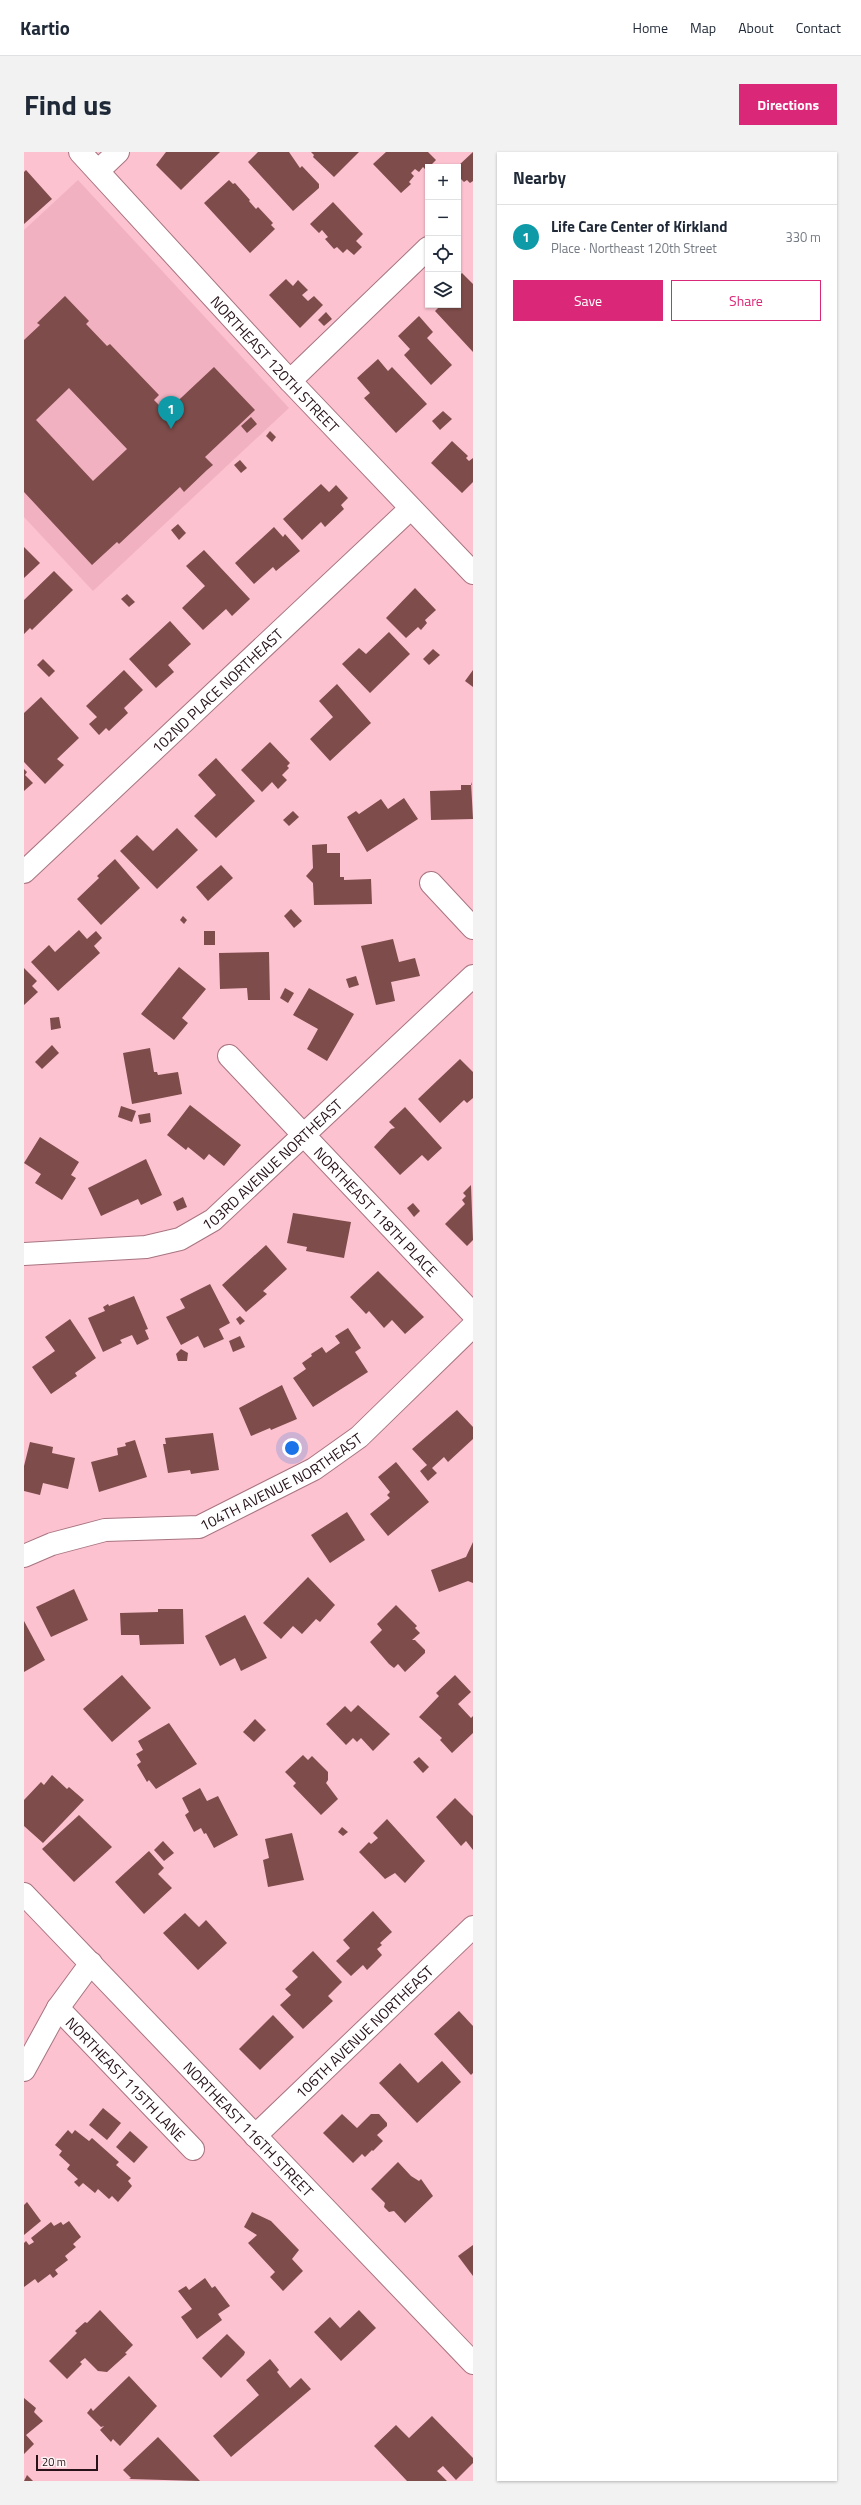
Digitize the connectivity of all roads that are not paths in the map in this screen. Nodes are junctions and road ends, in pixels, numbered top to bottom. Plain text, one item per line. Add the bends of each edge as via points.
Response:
1 (80, 152) edge
2 (118, 152) edge
3 (98, 171) junction
4 (425, 251) edge
5 (290, 381) junction
6 (410, 508) junction
7 (473, 573) edge
8 (24, 872) edge
9 (431, 883) dead end
10 (473, 928) edge
11 (473, 976) edge
12 (229, 1056) dead end
13 (304, 1135) junction
14 (24, 1254) edge
15 (473, 1314) edge
16 (473, 1326) edge
17 (24, 1556) edge
18 (24, 1894) edge
19 (473, 1927) edge
20 (90, 1963) junction
21 (58, 2008) junction
22 (24, 2070) edge
23 (255, 2136) junction
24 (193, 2149) dead end
25 (473, 2363) edge

1 - 3 street, NORTHEAST 120TH STREET
2 - 3 street
3 - 5 street, NORTHEAST 120TH STREET
4 - 5 street
5 - 6 street, NORTHEAST 120TH STREET
6 - 7 street, NORTHEAST 120TH STREET
6 - 8 street, 102ND PLACE NORTHEAST
9 - 10 street
11 - 13 street, 103RD AVENUE NORTHEAST
12 - 13 street, NORTHEAST 118TH PLACE
13 - 14 street, 103RD AVENUE NORTHEAST via 213,1220 180,1239 146,1247
13 - 15 street, NORTHEAST 118TH PLACE
16 - 17 street, 104TH AVENUE NORTHEAST via 359,1436 314,1469 199,1527 105,1530 52,1544
18 - 20 street, NORTHEAST 116TH STREET
19 - 23 street, 106TH AVENUE NORTHEAST
20 - 21 street
20 - 23 street, NORTHEAST 116TH STREET
21 - 22 street
21 - 24 street, NORTHEAST 115TH LANE
23 - 25 street, NORTHEAST 116TH STREET

